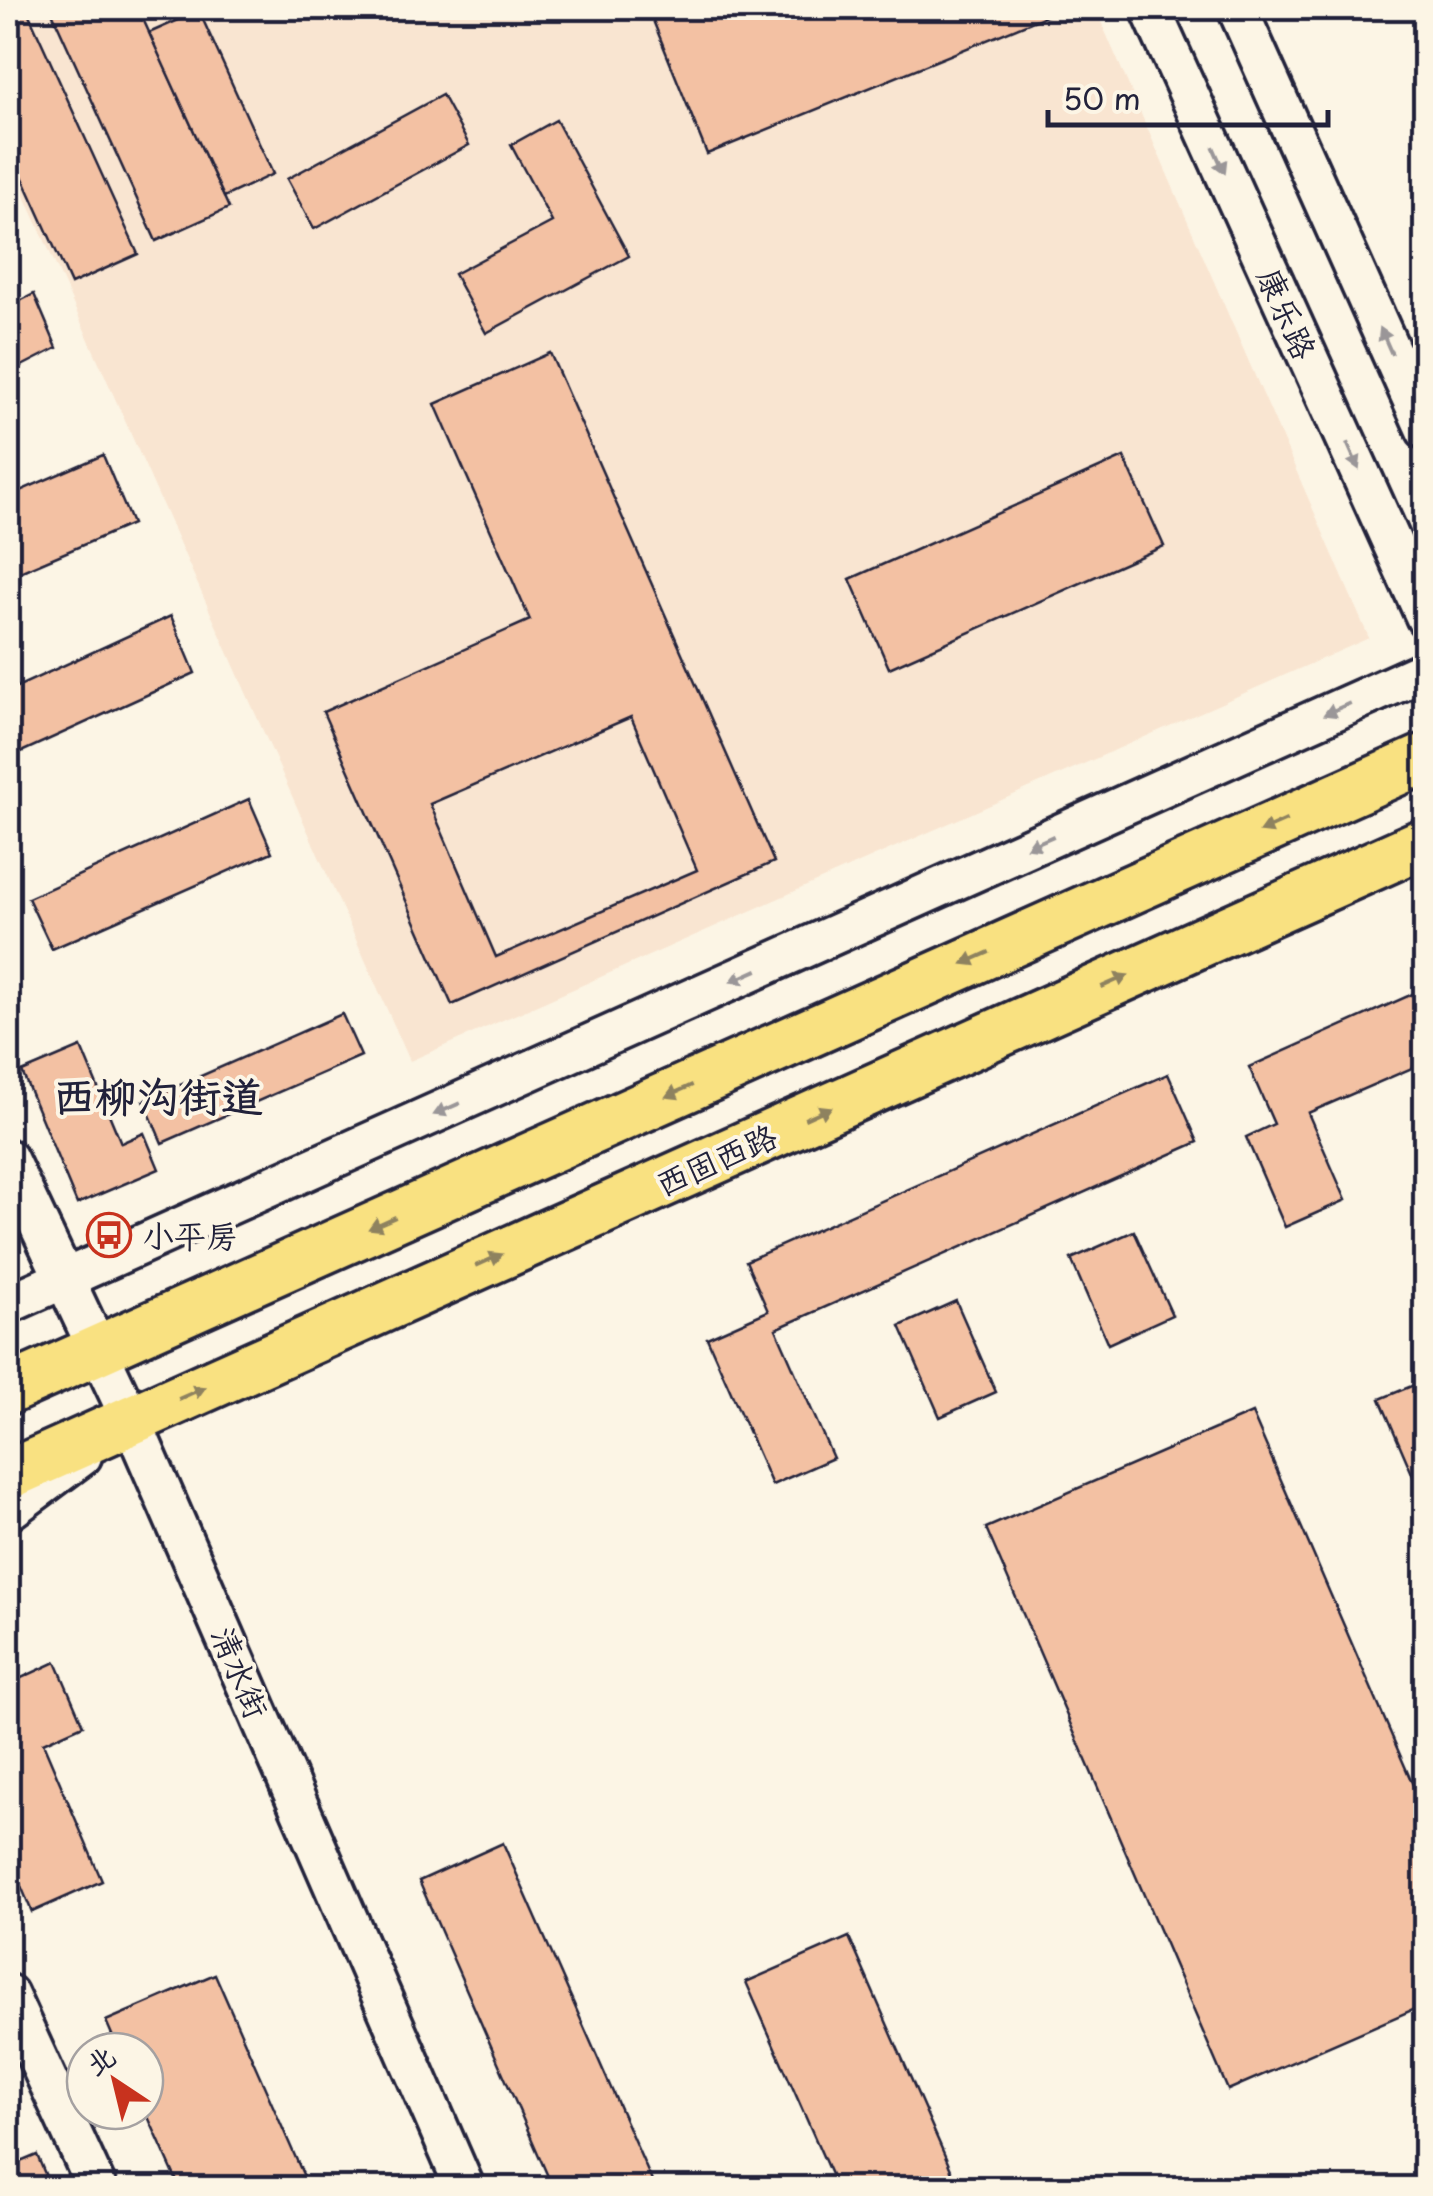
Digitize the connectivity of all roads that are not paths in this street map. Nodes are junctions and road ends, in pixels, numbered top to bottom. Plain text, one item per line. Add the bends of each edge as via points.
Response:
1 (1150, 8) edge
2 (1237, 8) edge
3 (1426, 430) edge
4 (1426, 618) edge
5 (1426, 670) edge
6 (1426, 758) edge
7 (1426, 842) edge
8 (8, 1158) edge
9 (64, 1281) junction
10 (8, 1304) edge
11 (97, 1350) junction
12 (8, 1390) edge
13 (132, 1420) junction
14 (8, 1475) edge
15 (8, 1511) edge
16 (8, 1994) edge
17 (97, 2188) edge
18 (465, 2188) edge

1 -> 4 street, 康乐路
3 -> 2 street
5 -> 9 street
6 -> 11 main road
13 -> 7 main road, 西固西路
8 - 9 street, 清水街
9 - 10 street
9 - 11 street, 清水街
11 - 12 main road
11 - 13 street, 清水街
13 - 14 main road, 西固西路
13 - 15 street
13 - 18 street, 清水街
16 - 17 street

